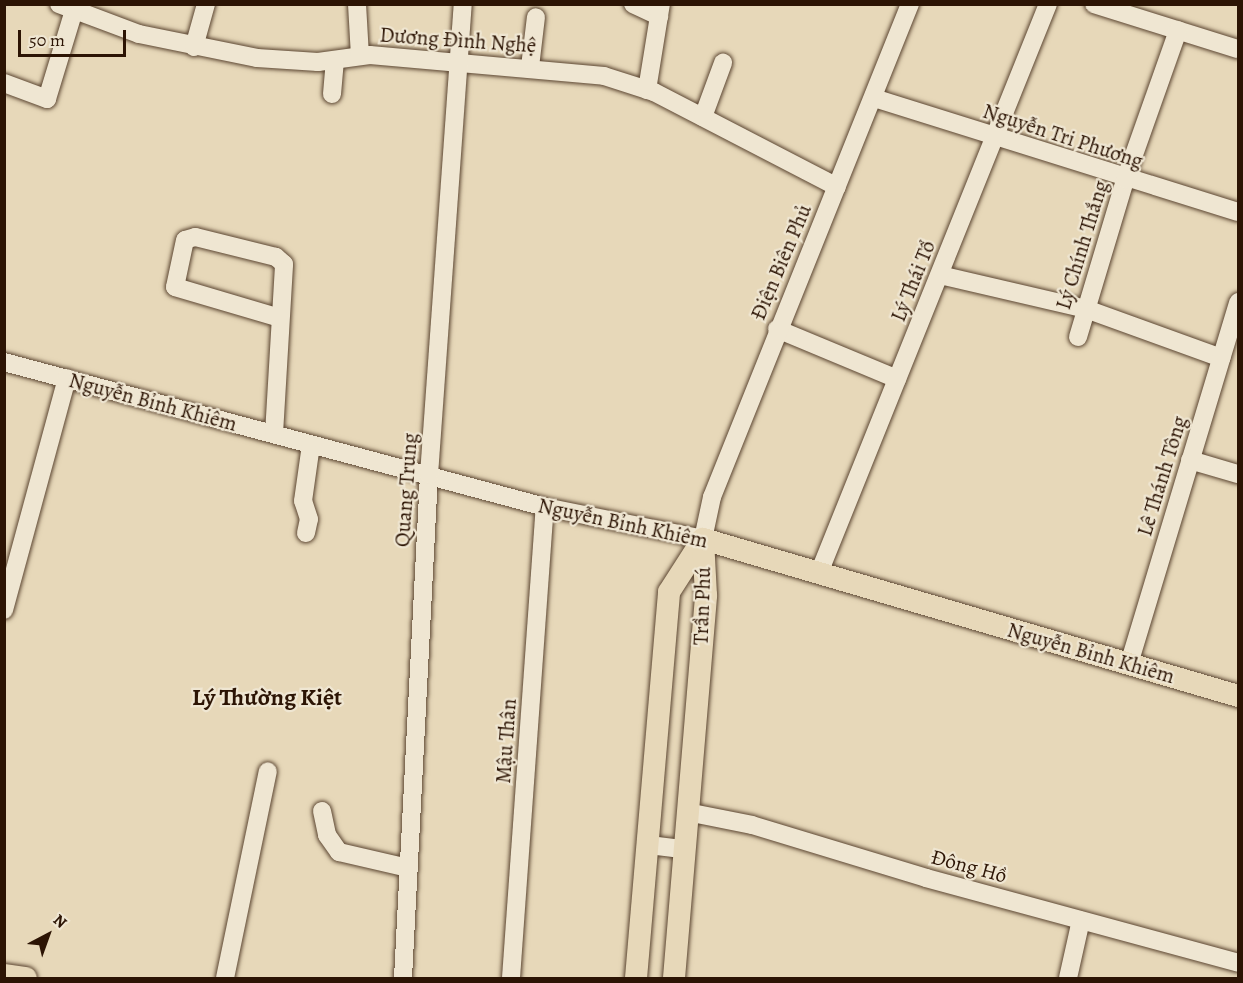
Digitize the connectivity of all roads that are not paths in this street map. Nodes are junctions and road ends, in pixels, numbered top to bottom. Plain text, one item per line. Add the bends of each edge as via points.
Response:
1 (206, 4) edge
2 (357, 4) edge
3 (463, 4) edge
4 (633, 4) edge
5 (910, 4) edge
6 (1048, 4) edge
7 (1094, 4) edge
8 (67, 7) edge
9 (660, 10) edge
10 (536, 17) dead end
11 (1178, 30) junction
12 (194, 47) junction
13 (1239, 49) edge
14 (360, 56) junction
15 (335, 61) junction
16 (459, 61) junction
17 (723, 63) dead end
18 (530, 67) junction
19 (4, 83) edge
20 (647, 90) junction
21 (332, 93) dead end
22 (874, 98) junction
23 (703, 117) junction
24 (993, 137) junction
25 (1125, 180) junction
26 (837, 187) junction
27 (1239, 212) edge
28 (940, 275) junction
29 (1239, 302) edge
30 (1086, 309) junction
31 (280, 318) junction
32 (777, 329) junction
33 (1078, 337) dead end
34 (1221, 358) junction
35 (4, 362) edge
36 (68, 378) junction
37 (897, 379) junction
38 (274, 434) junction
39 (311, 445) junction
40 (1190, 460) junction
41 (1239, 474) edge
42 (429, 475) junction
43 (545, 507) junction
44 (306, 533) dead end
45 (703, 539) junction
46 (819, 573) junction
47 (4, 610) edge
48 (1129, 664) junction
49 (1239, 696) edge
50 (268, 771) dead end
51 (322, 811) dead end
52 (687, 812) junction
53 (649, 845) junction
54 (684, 849) junction
55 (408, 868) junction
56 (1081, 920) junction
57 (1239, 963) edge
58 (4, 975) edge
59 (26, 978) edge
60 (225, 978) edge
61 (403, 978) edge
62 (511, 978) edge
63 (636, 978) edge
64 (674, 978) edge
65 (1068, 978) edge

1 - 12 street
2 - 14 street
3 - 16 street, Quang Trung
4 - 9 street
5 - 22 street, Điện Biên Phủ
6 - 24 street, Lý Thái Tổ
7 - 11 street
8 - 12 street, Dương Đình Nghệ via 139,34
8 - 19 street via 47,99
9 - 20 street
10 - 18 street
11 - 13 street
11 - 25 street, Lý Chính Thắng
12 - 15 street, Dương Đình Nghệ via 257,58
14 - 15 street, Dương Đình Nghệ
14 - 16 street, Dương Đình Nghệ
15 - 21 street
16 - 18 street, Dương Đình Nghệ
16 - 42 street, Quang Trung
17 - 23 street
18 - 20 street, Dương Đình Nghệ via 604,76
20 - 23 street, Dương Đình Nghệ
22 - 24 street, Nguyễn Tri Phương
22 - 26 street, Điện Biên Phủ
23 - 26 street, Dương Đình Nghệ
24 - 25 street, Nguyễn Tri Phương
24 - 28 street, Lý Thái Tổ
25 - 27 street, Nguyễn Tri Phương
25 - 30 street, Lý Chính Thắng
26 - 32 street, Điện Biên Phủ
28 - 30 street
28 - 37 street, Lý Thái Tổ
29 - 34 street, Lê Thánh Tông
30 - 33 street, Lý Chính Thắng
30 - 34 street
31 - 31 street via 285,269 281,260 195,237 185,240 175,287
31 - 38 street
32 - 37 street
32 - 45 street, Điện Biên Phủ via 712,497
34 - 40 street, Lê Thánh Tông
35 - 36 street, Nguyễn Bỉnh Khiêm
36 - 38 street, Nguyễn Bỉnh Khiêm
36 - 47 street
37 - 46 street, Lý Thái Tổ
38 - 39 street, Nguyễn Bỉnh Khiêm
39 - 42 street, Nguyễn Bỉnh Khiêm
39 - 44 street via 303,501 309,519
40 - 41 street
40 - 48 street, Lê Thánh Tông
42 - 43 street, Nguyễn Bỉnh Khiêm
42 - 55 street, Quang Trung
43 - 45 street, Nguyễn Bỉnh Khiêm
43 - 62 street, Mậu Thân
45 - 46 main road, Nguyễn Bỉnh Khiêm
45 - 52 main road, Trần Phú via 706,595
45 - 53 main road, Trần Phú via 669,592
46 - 48 main road, Nguyễn Bỉnh Khiêm
48 - 49 main road, Nguyễn Bỉnh Khiêm
50 - 60 street
51 - 55 street via 327,835 339,852
52 - 54 main road, Trần Phú
52 - 56 street, Đông Hồ via 752,825
53 - 54 street
53 - 63 main road, Trần Phú
54 - 64 main road, Trần Phú
55 - 61 street, Quang Trung
56 - 57 street, Đông Hồ
56 - 65 street
58 - 59 main road

